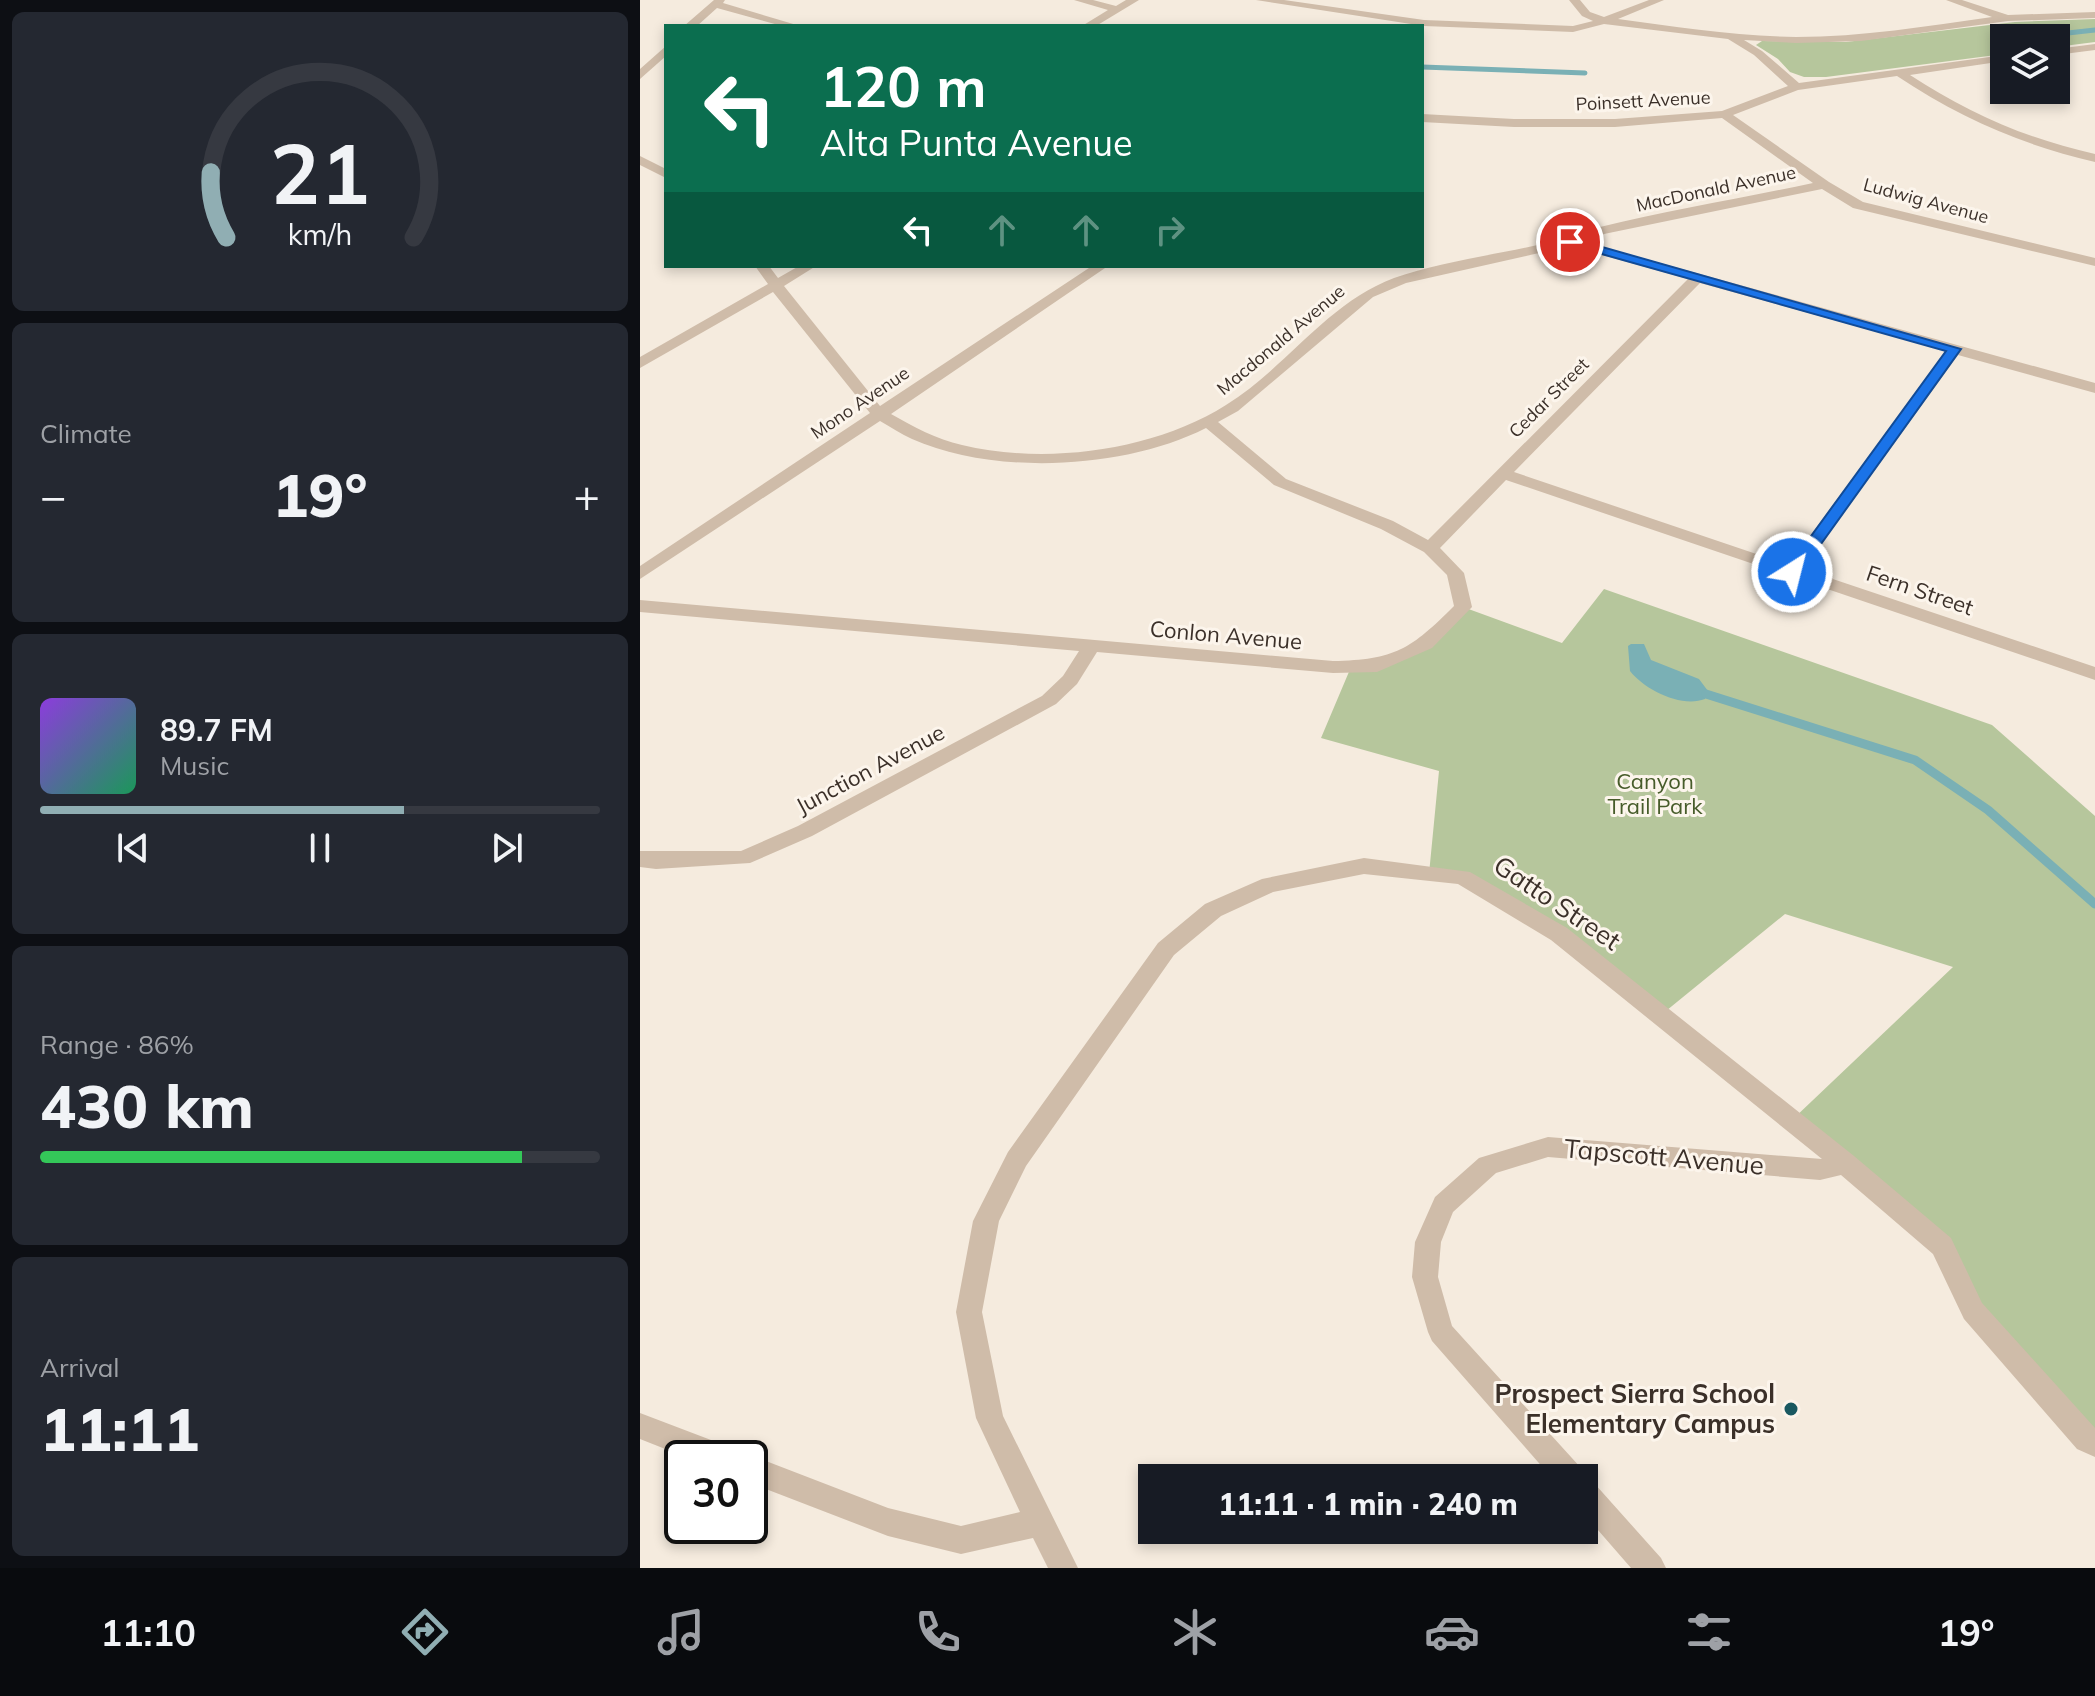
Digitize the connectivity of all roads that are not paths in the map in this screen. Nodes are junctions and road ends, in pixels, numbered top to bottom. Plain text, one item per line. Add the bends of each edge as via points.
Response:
1 (1079, 0) edge
2 (1134, 0) edge
3 (1261, 0) edge
4 (1574, 0) edge
5 (1659, 0) edge
6 (1951, 0) edge
7 (717, 2) edge
8 (1117, 9) junction
9 (2095, 15) edge
10 (2008, 18) junction
11 (1604, 21) junction
12 (692, 24) edge
13 (788, 24) edge
14 (1091, 24) edge
15 (1727, 36) junction
16 (2095, 47) edge
17 (2070, 50) edge
18 (664, 51) edge
19 (1990, 60) edge
20 (1900, 73) junction
21 (640, 76) edge
22 (1796, 87) junction
23 (1724, 114) junction
24 (1424, 118) edge
25 (2095, 158) edge
26 (640, 160) edge
27 (664, 173) edge
28 (1824, 185) junction
29 (1570, 242) junction
30 (2095, 262) edge
31 (763, 268) edge
32 (806, 268) edge
33 (1098, 268) edge
34 (1698, 277) junction
35 (776, 285) junction
36 (1955, 349) junction
37 (640, 363) edge
38 (2095, 388) edge
39 (880, 414) junction
40 (1209, 422) junction
41 (1503, 474) junction
42 (1430, 548) junction
43 (1792, 572) junction
44 (640, 574) edge
45 (640, 606) edge
46 (1090, 648) junction
47 (2095, 674) edge
48 (640, 859) edge
49 (1845, 1163) junction
50 (640, 1426) edge
51 (676, 1440) edge
52 (2095, 1444) edge
53 (1559, 1464) edge
54 (768, 1476) edge
55 (1598, 1509) edge
56 (1040, 1522) junction
57 (1063, 1568) edge
58 (1651, 1568) edge

1 - 8 street
2 - 8 street
3 - 11 street via 1424,23 1573,29
4 - 11 street via 1586,14
5 - 11 street
6 - 10 street
7 - 12 street
7 - 13 street
8 - 14 street
9 - 10 street
10 - 15 street via 1861,38
11 - 15 street
15 - 22 street via 1758,53
16 - 17 street
18 - 21 street
19 - 20 street, Poinsett Avenue
20 - 22 street, Poinsett Avenue
20 - 25 street via 1977,122
22 - 23 street, Poinsett Avenue
23 - 24 street, Poinsett Avenue via 1615,123
23 - 28 street, Ludwig Avenue
26 - 27 street
28 - 29 street, MacDonald Avenue
28 - 30 street, Ludwig Avenue via 1858,205
29 - 34 street
29 - 40 street, Macdonald Avenue via 1453,266 1368,294 1233,408
31 - 35 street, Macdonald Avenue
32 - 35 street
33 - 39 street, Mono Avenue
34 - 36 street
34 - 41 street, Cedar Street
35 - 37 street
35 - 39 street, Macdonald Avenue
36 - 38 street
36 - 43 street
39 - 40 street, Macdonald Avenue via 930,442 999,456 1084,457 1158,443
39 - 44 street, Mono Avenue
40 - 42 street, Conlon Avenue via 1280,482
41 - 42 street, Cedar Street
41 - 43 street, Fern Street
42 - 46 street, Conlon Avenue via 1455,573 1463,607 1426,644 1377,666
43 - 47 street, Fern Street
45 - 46 street, Conlon Avenue
46 - 48 street, Junction Avenue via 1070,680 1049,700 805,831 743,858
49 - 52 street, Gatto Street via 1942,1246 1973,1311
49 - 53 street, Tapscott Avenue via 1820,1170 1548,1147 1488,1165 1444,1205 1428,1242 1425,1277 1441,1332
49 - 56 street, Gatto Street via 1559,934 1463,877 1364,866 1269,885 1213,910 1166,949 1017,1159 986,1221 969,1312 990,1418
50 - 51 street
54 - 56 street via 888,1522 961,1540
55 - 58 street
56 - 57 street, Gatto Street

